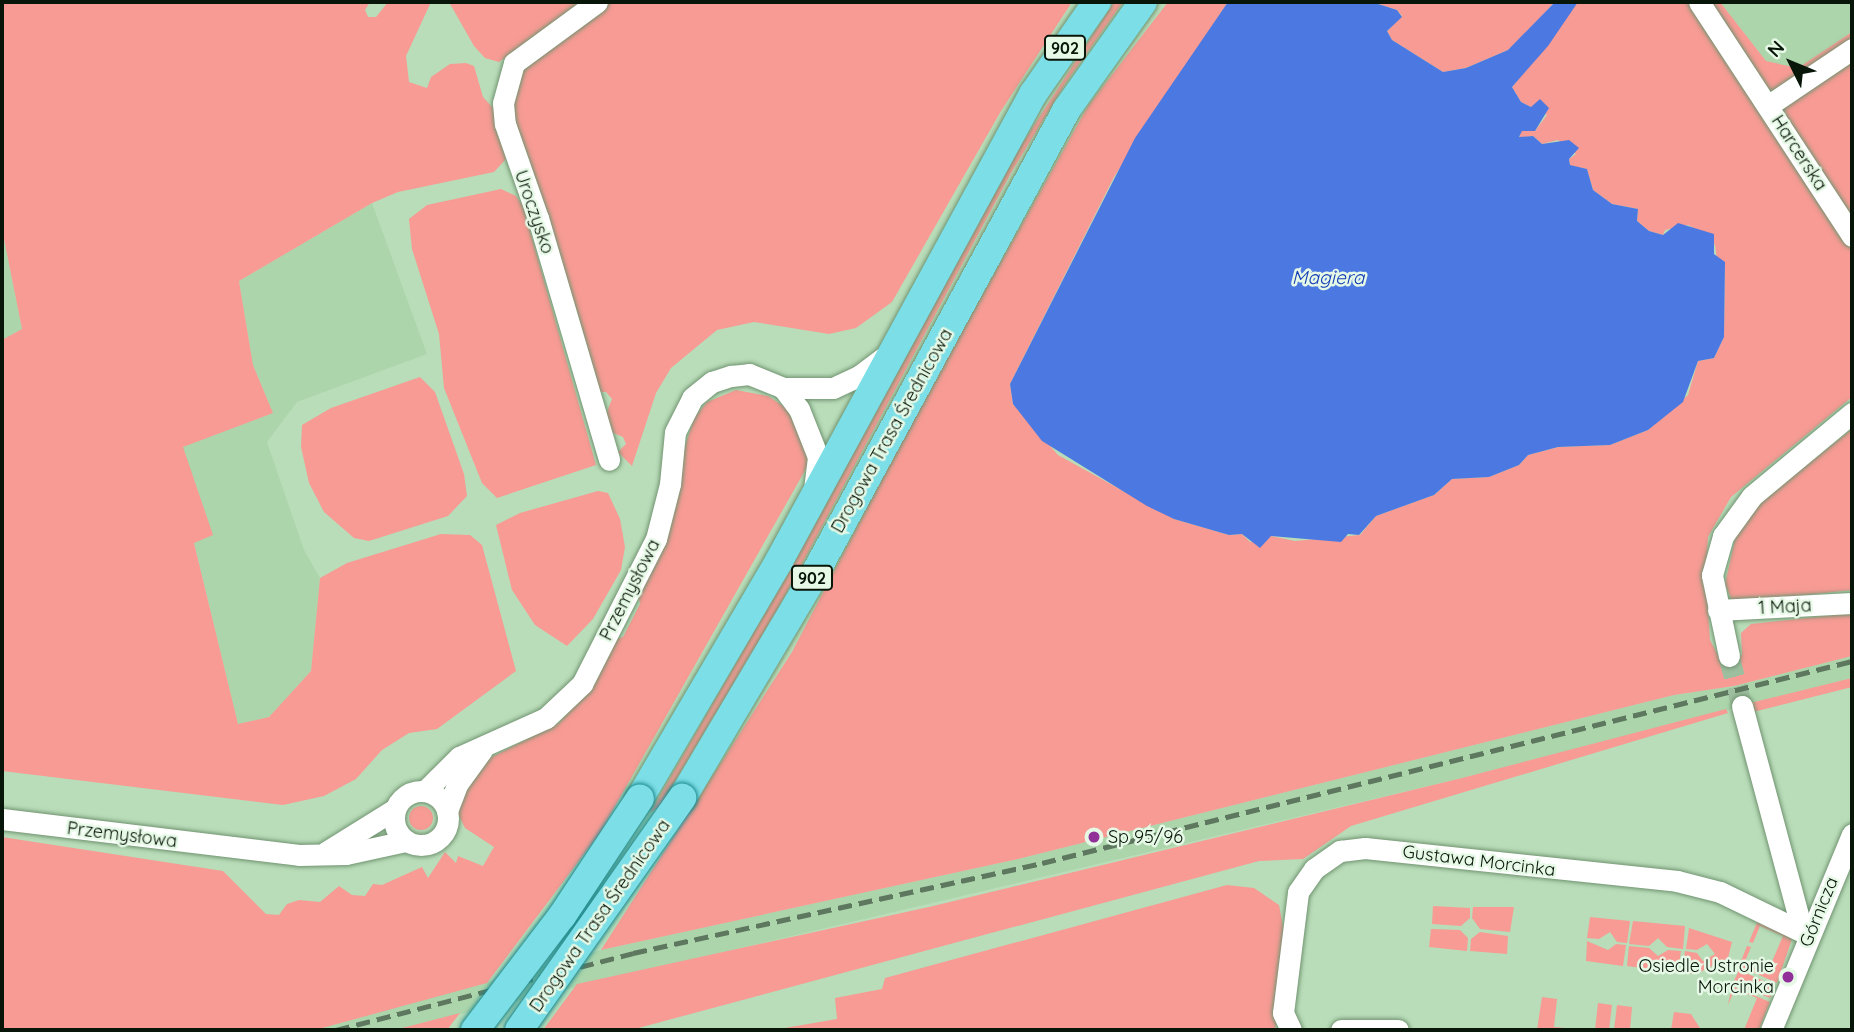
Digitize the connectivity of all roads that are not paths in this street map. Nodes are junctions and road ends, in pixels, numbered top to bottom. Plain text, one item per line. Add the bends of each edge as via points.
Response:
1 (597, 2) edge
2 (1097, 2) edge
3 (1143, 2) edge
4 (1699, 2) edge
5 (1852, 50) edge
6 (1769, 105) junction
7 (1852, 236) edge
8 (893, 349) junction
9 (783, 388) junction
10 (1852, 413) edge
11 (609, 460) dead end
12 (812, 498) junction
13 (1852, 603) edge
14 (1718, 610) junction
15 (1729, 656) tunnel mouth
16 (1742, 706) tunnel mouth
17 (486, 746) junction
18 (425, 791) junction
19 (395, 809) junction
20 (447, 811) junction
21 (2, 819) edge
22 (1852, 834) edge
23 (406, 841) junction
24 (326, 852) junction
25 (1809, 934) junction
26 (475, 1030) edge
27 (519, 1030) edge
28 (1291, 1030) edge
29 (1341, 1030) edge
30 (1398, 1030) edge
31 (1772, 1030) edge

1 - 11 street, Uroczysko via 514,64 503,103 505,124
2 - 8 main road, Drogowa Trasa Średnicowa / 902 via 1033,94
3 - 27 main road, Drogowa Trasa Średnicowa / 902, bridge via 1067,109 813,576 682,798
4 - 6 street, Harcerska
5 - 6 street, Harcerska
6 - 7 street, Harcerska
8 - 9 street via 859,376 833,388
8 - 12 main road, Drogowa Trasa Średnicowa / 902
9 - 12 street via 799,408 818,457
9 - 17 street, Przemysłowa via 758,376 731,376 712,382 692,398 675,432 670,484 656,539 582,684 546,718
10 - 14 street via 1771,479 1730,523 1712,575
12 - 26 main road, Drogowa Trasa Średnicowa / 902, bridge via 640,798 562,916
13 - 14 street, 1 Maja
14 - 15 street
16 - 25 street via 1801,923
17 - 18 street, Przemysłowa via 459,757
17 - 20 street, Przemysłowa via 458,783
18 - 19 street via 407,794
18 - 20 street via 439,798
19 - 23 street via 395,827
19 - 24 street
20 - 23 street via 447,827 438,840 422,846
21 - 24 street, Przemysłowa via 262,852
22 - 25 street, Górnicza
23 - 24 street, Przemysłowa via 346,854
25 - 28 street, Gustawa Morcinka via 1720,892 1677,881 1365,848 1340,850 1314,869 1298,892 1283,1013
25 - 31 street, Górnicza
29 - 30 street

